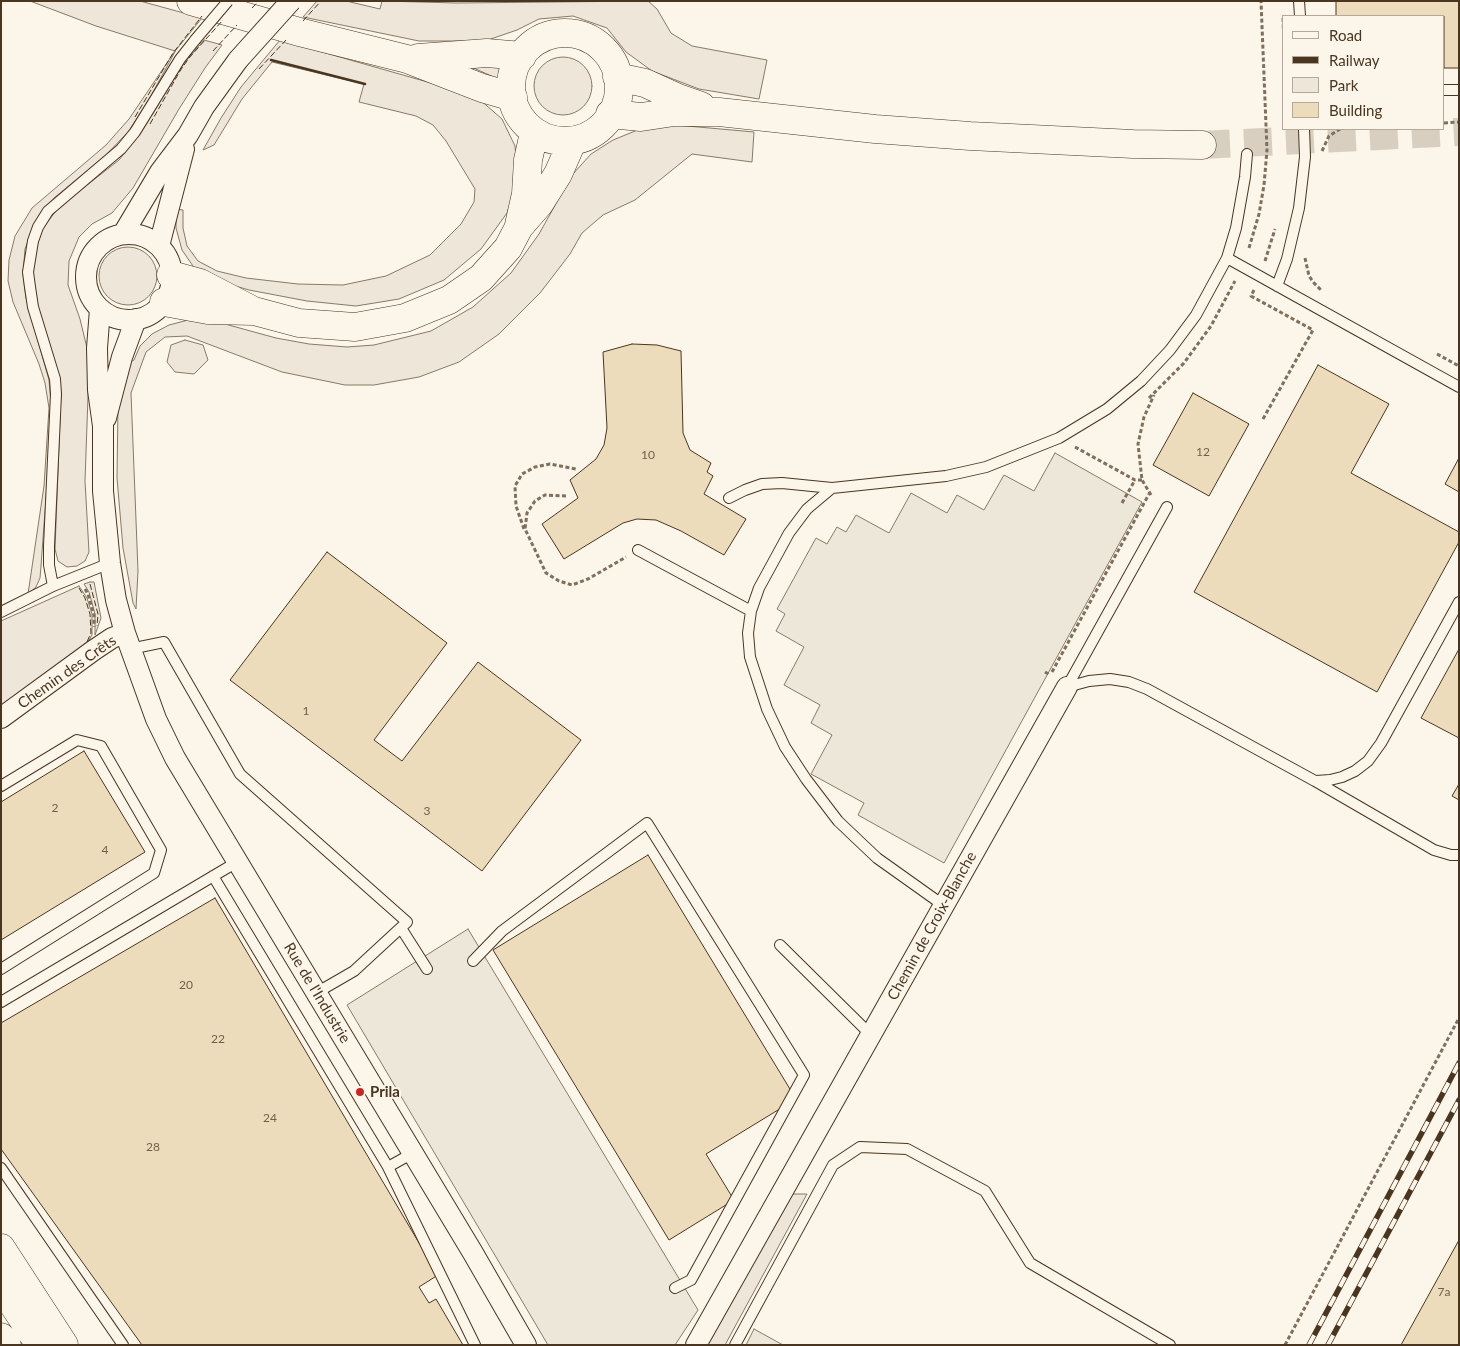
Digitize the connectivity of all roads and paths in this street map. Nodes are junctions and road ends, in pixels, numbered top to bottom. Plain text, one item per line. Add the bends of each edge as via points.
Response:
1 (191, 1) edge
2 (228, 1) edge
3 (290, 1) edge
4 (1261, 1) edge
5 (1299, 1) edge
6 (1283, 10) dead end
7 (1283, 15) edge
8 (1300, 15) edge
9 (522, 56) junction
10 (407, 59) junction
11 (617, 77) junction
12 (1445, 90) edge
13 (1459, 90) edge
14 (512, 97) junction
15 (719, 112) junction
16 (610, 114) junction
17 (1459, 122) edge
18 (1445, 123) edge
19 (1304, 130) edge
20 (1338, 130) edge
21 (534, 133) junction
22 (188, 135) junction
23 (572, 142) junction
24 (1202, 145) tunnel mouth
25 (1247, 154) dead end
26 (1322, 158) dead end
27 (519, 227) junction
28 (123, 234) junction
29 (159, 246) junction
30 (1306, 250) dead end
31 (1227, 258) junction
32 (1242, 266) junction
33 (172, 275) junction
34 (1277, 286) junction
35 (164, 302) junction
36 (100, 309) junction
37 (254, 311) junction
38 (1324, 312) junction
39 (136, 320) junction
40 (1433, 352) dead end
41 (1459, 366) edge
42 (1459, 387) edge
43 (1154, 394) dead end
44 (1263, 419) dead end
45 (103, 426) junction
46 (1059, 438) junction
47 (576, 469) dead end
48 (1135, 480) junction
49 (1142, 480) junction
50 (832, 488) junction
51 (566, 496) dead end
52 (729, 498) dead end
53 (1122, 503) dead end
54 (1167, 507) joint
55 (524, 529) junction
56 (638, 550) joint
57 (110, 563) junction
58 (1104, 564) dead end
59 (1109, 567) dead end
60 (77, 576) junction
61 (52, 586) junction
62 (1459, 602) edge
63 (751, 611) junction
64 (1, 612) edge
65 (1075, 618) dead end
66 (1080, 621) dead end
67 (127, 641) junction
68 (94, 650) junction
69 (1046, 672) dead end
70 (1050, 675) dead end
71 (1067, 686) junction
72 (1, 718) edge
73 (1315, 781) junction
74 (1, 786) edge
75 (1459, 855) edge
76 (237, 862) junction
77 (213, 876) junction
78 (943, 906) junction
79 (401, 928) junction
80 (780, 945) dead end
81 (473, 961) dead end
82 (1, 969) edge
83 (427, 969) dead end
84 (316, 993) junction
85 (1, 1002) edge
86 (1459, 1018) edge
87 (871, 1035) junction
88 (413, 1153) junction
89 (1, 1168) edge
90 (388, 1168) junction
91 (1, 1248) edge
92 (1, 1286) edge
93 (675, 1288) dead end
94 (1, 1337) edge
95 (7, 1345) edge
96 (40, 1345) edge
97 (64, 1345) edge
98 (123, 1345) edge
99 (475, 1345) edge
100 (526, 1345) edge
101 (696, 1345) edge
102 (734, 1345) edge
103 (1170, 1345) edge
104 (1285, 1345) edge

1 - 10 highway
2 - 61 lane, bridge via 180,59 135,132 121,149 48,211 33,241 28,272 33,307 56,394 48,565
3 - 22 street, bridge via 238,60 204,106
4 - 32 path via 1266,158 1259,214
5 - 8 lane
6 - 7 path
9 - 10 highway via 487,53
9 - 11 highway via 533,43 552,34 570,34 590,39 605,50 613,61
9 - 14 highway via 515,70
10 - 14 highway
11 - 15 highway via 645,83
11 - 16 highway via 616,96
12 - 13 lane
14 - 21 highway via 516,112
15 - 16 highway via 674,112 640,117
15 - 24 highway via 970,136
16 - 23 highway via 594,132
17 - 18 path
19 - 34 lane via 1305,157 1299,208
20 - 26 path via 1329,136
21 - 23 highway via 560,142
21 - 27 highway
22 - 28 street via 160,172
22 - 29 street
23 - 27 highway via 554,182
25 - 31 lane via 1236,228
27 - 37 highway via 508,248 481,278 449,300 405,318 356,327 299,323
28 - 29 street via 142,236
28 - 36 street via 100,245 88,265 88,292
29 - 33 street via 168,259
30 - 38 path via 1309,276 1332,297
31 - 32 lane
31 - 46 lane via 1196,315 1170,350 1141,381 1107,408
32 - 34 lane
33 - 35 street
33 - 37 highway via 200,283
34 - 38 lane
35 - 37 highway via 208,310
35 - 39 street
36 - 39 street via 117,318
36 - 45 street, Chemin des Crêts via 97,348
38 - 42 lane
38 - 44 path
39 - 45 street, Chemin des Crêts
40 - 41 path
43 - 49 path via 1139,438
45 - 57 street, Chemin des Crêts via 103,491
46 - 48 path
46 - 50 lane via 986,467 954,474
47 - 55 path via 550,464 522,474 515,486 515,499
48 - 49 path
48 - 53 path
49 - 54 path via 1150,494
50 - 52 lane via 762,484
50 - 63 lane via 807,509 789,533 759,588
51 - 55 path via 545,495 535,501 527,513
54 - 71 lane, Chemin de Croix-Blanche
55 - 56 path via 546,573 572,585
56 - 63 lane
57 - 60 lane
57 - 67 street, Chemin des Crêts
58 - 59 path
60 - 61 lane
60 - 68 path via 88,594 94,615
61 - 64 lane
62 - 73 lane via 1368,761 1342,777
63 - 78 lane via 748,633 756,679 778,732 806,780 838,821 877,858
65 - 66 path
67 - 68 street, Chemin des Crêts via 112,638
67 - 76 street, Rue de l'Industrie via 165,740
67 - 79 lane via 164,642 240,774 407,922
68 - 72 street, Chemin des Crêts
69 - 70 path
71 - 73 lane via 1110,679 1129,682
71 - 78 street, Chemin de Croix-Blanche
73 - 75 lane via 1434,850
74 - 82 lane via 77,740 101,746 161,850 154,873
76 - 77 lane
76 - 84 street, Rue de l'Industrie
77 - 85 lane
77 - 90 lane
78 - 87 street, Chemin de Croix-Blanche
79 - 83 lane
79 - 84 lane via 354,971
80 - 87 lane
81 - 93 lane via 502,931 647,823 804,1076 691,1280
84 - 88 street, Rue de l'Industrie
86 - 104 path
87 - 101 street, Chemin de Croix-Blanche
88 - 90 lane
88 - 100 street, Rue de l'Industrie
89 - 98 lane
90 - 99 lane
91 - 97 highway
92 - 96 highway
94 - 95 highway
102 - 103 lane via 833,1164 860,1147 907,1149 985,1192 1030,1263

